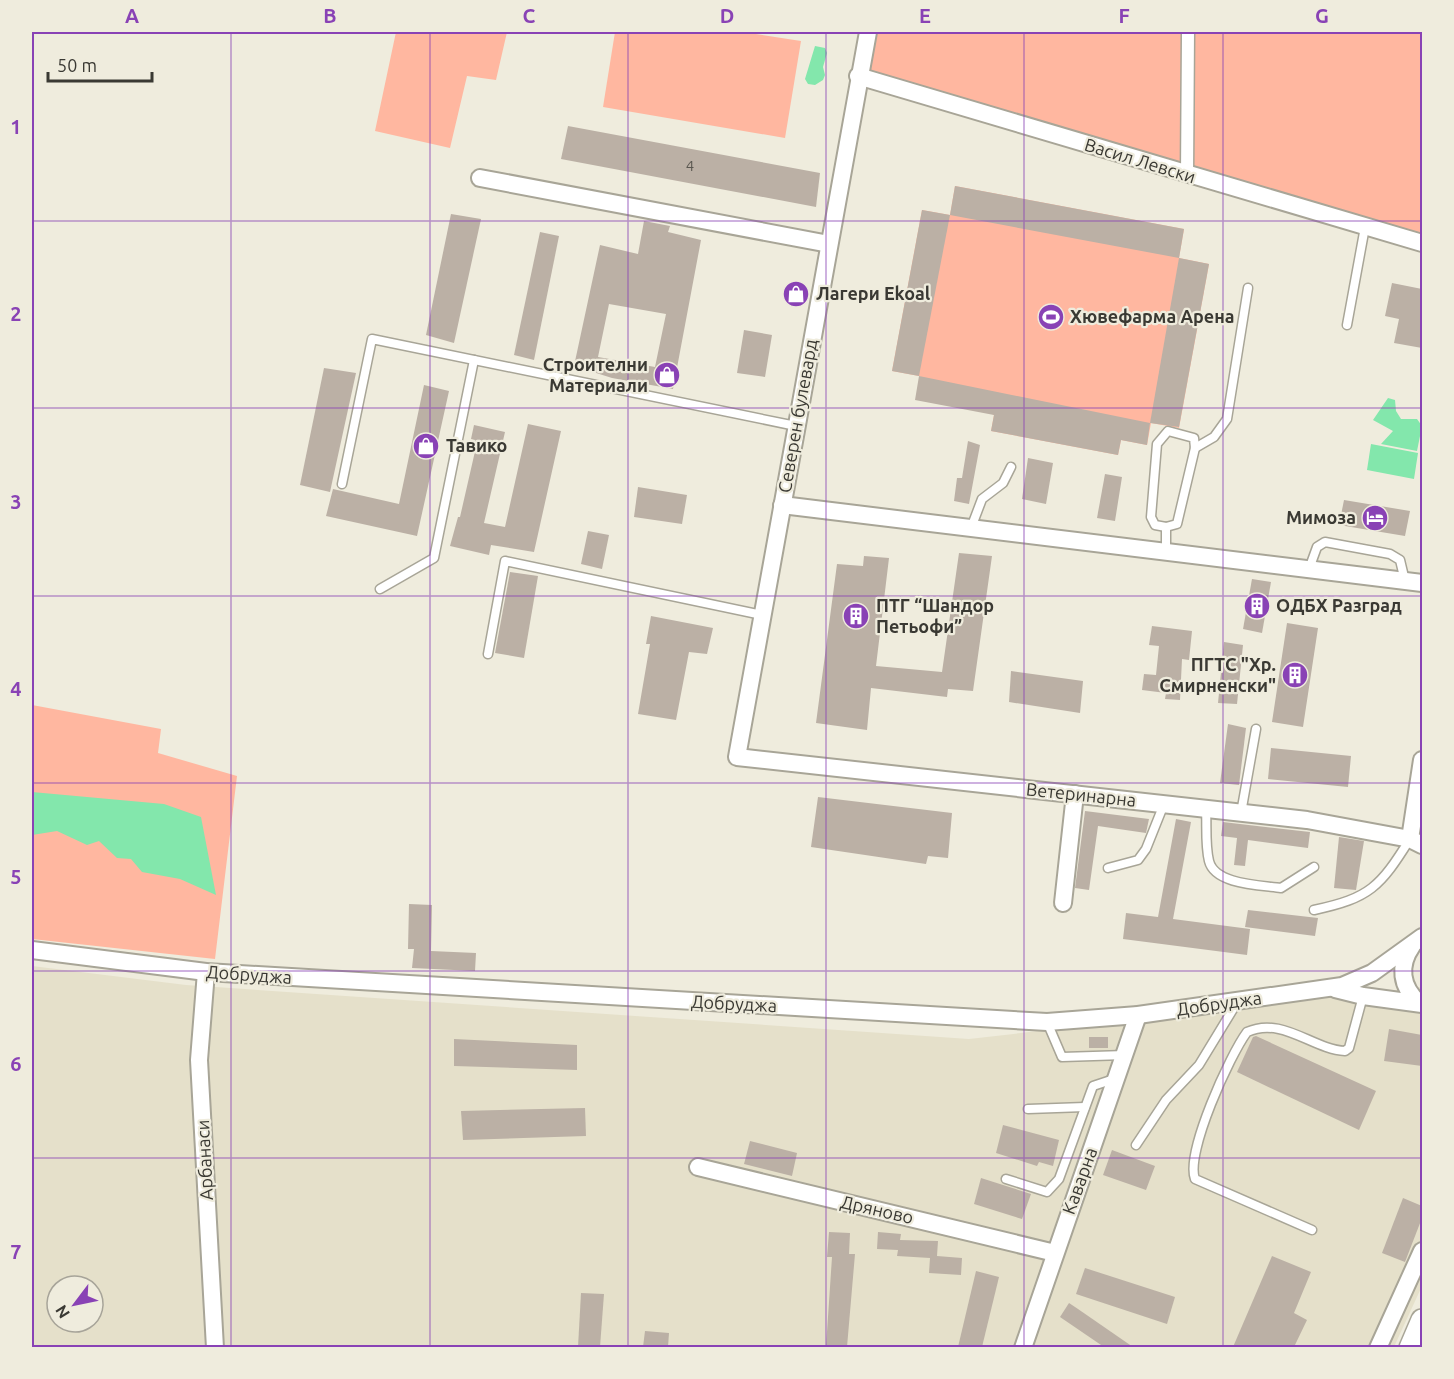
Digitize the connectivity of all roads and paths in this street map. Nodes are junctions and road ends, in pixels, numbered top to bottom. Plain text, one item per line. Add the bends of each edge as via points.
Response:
1 (868, 32) edge
2 (1188, 32) edge
3 (858, 76) junction
4 (1187, 175) junction
5 (480, 178) dead end
6 (1365, 227) junction
7 (1422, 243) edge
8 (829, 244) junction
9 (1248, 288) dead end
10 (1347, 325) dead end
11 (474, 360) junction
12 (796, 426) junction
13 (1196, 448) junction
14 (1011, 467) dead end
15 (342, 484) dead end
16 (782, 505) junction
17 (1166, 527) junction
18 (971, 528) junction
19 (1166, 552) junction
20 (1309, 569) junction
21 (1405, 581) junction
22 (1422, 583) edge
23 (380, 589) dead end
24 (762, 615) junction
25 (488, 654) dead end
26 (1257, 729) dead end
27 (737, 757) joint
28 (1422, 760) edge
29 (1075, 794) junction
30 (1164, 804) junction
31 (1206, 809) junction
32 (1241, 813) junction
33 (1416, 842) edge
34 (1314, 867) dead end
35 (1108, 868) dead end
36 (1063, 903) dead end
37 (1314, 910) dead end
38 (1418, 940) edge
39 (32, 950) edge
40 (206, 972) junction
41 (1332, 988) junction
42 (1363, 996) junction
43 (1238, 1001) junction
44 (1421, 1004) edge
45 (1138, 1015) junction
46 (1047, 1022) junction
47 (1125, 1055) junction
48 (1117, 1078) junction
49 (1084, 1107) junction
50 (1028, 1109) dead end
51 (1136, 1144) dead end
52 (698, 1167) dead end
53 (1006, 1179) dead end
54 (1312, 1230) dead end
55 (1422, 1251) edge
56 (1055, 1253) junction
57 (1422, 1320) edge
58 (215, 1347) edge
59 (1023, 1347) edge
60 (1378, 1347) edge
61 (1410, 1347) edge

1 - 3 street, Северен булевард
2 - 4 street
3 - 4 street, Васил Левски
3 - 8 street, Северен булевард
4 - 6 street, Васил Левски
5 - 8 street
6 - 7 street, Васил Левски
6 - 10 lane
8 - 12 street, Северен булевард
9 - 13 lane via 1227,419 1214,437
11 - 12 lane
11 - 15 lane via 372,339
11 - 23 lane via 434,558
12 - 16 street, Северен булевард
13 - 17 lane via 1177,524
13 - 17 lane via 1194,438 1168,431 1157,444 1151,517 1155,525
14 - 18 lane via 1003,483 982,499
16 - 18 street
16 - 24 street, Северен булевард
17 - 19 lane
18 - 19 street
19 - 20 street
20 - 21 street
20 - 21 lane via 1317,547 1325,542 1390,554 1400,560
21 - 22 street
24 - 25 lane via 505,561
24 - 27 street, Северен булевард
26 - 32 lane
27 - 29 street, Ветеринарна
28 - 33 street
29 - 30 street, Ветеринарна
29 - 36 street
30 - 31 street, Ветеринарна
30 - 35 lane via 1138,860
31 - 32 street, Ветеринарна
31 - 34 lane via 1209,862 1228,879 1281,888
32 - 33 street, Ветеринарна via 1307,820
33 - 37 lane via 1370,891 1350,902
38 - 41 street, Добруджа via 1362,979
38 - 44 street via 1404,962 1403,977 1408,991
39 - 40 street, Добруджа
40 - 46 street, Добруджа
40 - 58 street, Арбанаси via 200,1060
41 - 42 street
41 - 43 street, Добруджа
42 - 44 street
42 - 54 lane via 1345,1051 1279,1028 1248,1032 1203,1125 1192,1170 1195,1179
43 - 45 street, Добруджа
43 - 51 lane via 1199,1065 1166,1100
45 - 46 street, Добруджа
45 - 47 street, Каварна
46 - 47 lane via 1062,1057
47 - 48 street, Каварна
48 - 49 lane via 1093,1086
48 - 56 street, Каварна
49 - 50 lane
49 - 53 lane via 1053,1188 1047,1192
52 - 56 street, Дряново
55 - 60 street
56 - 59 street, Каварна
57 - 61 street

